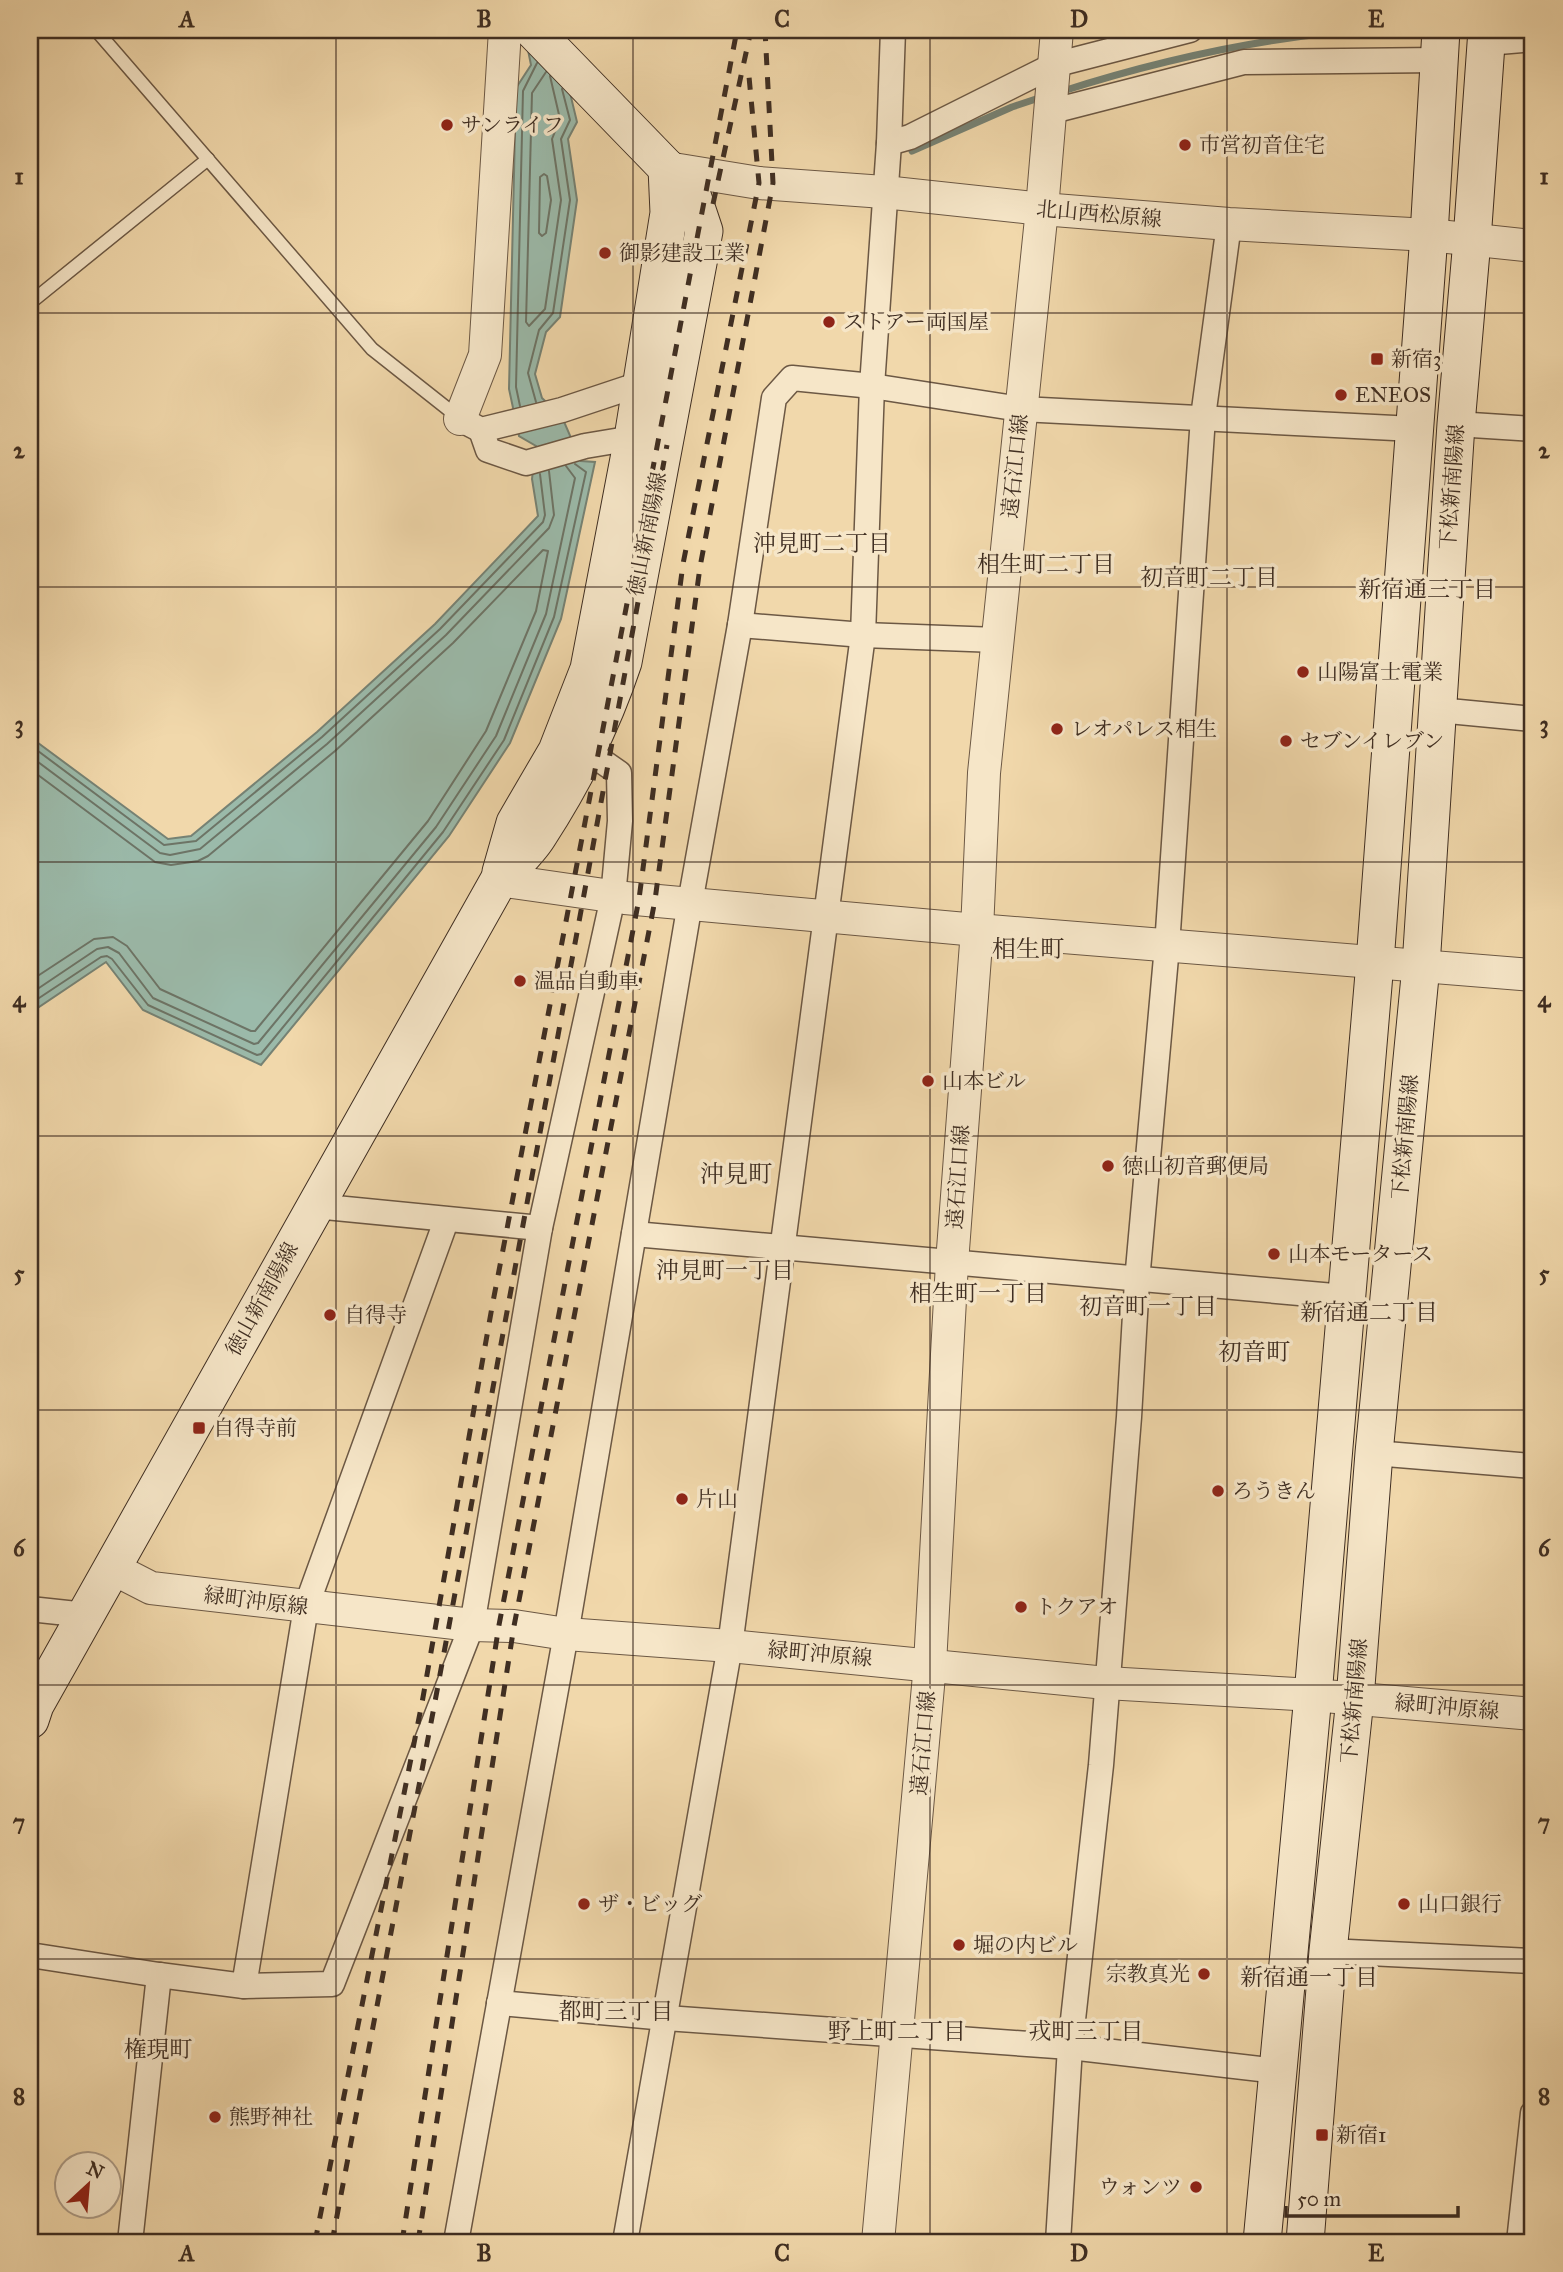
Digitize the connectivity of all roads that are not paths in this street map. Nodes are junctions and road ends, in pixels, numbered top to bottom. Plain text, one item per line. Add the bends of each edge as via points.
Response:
1 (96, 30) edge
2 (505, 30) edge
3 (533, 30) edge
4 (893, 30) edge
5 (1057, 30) edge
6 (1190, 30) edge
7 (1486, 36) edge
8 (1533, 39) edge
9 (1440, 44) edge
10 (1053, 71) junction
11 (1049, 111) junction
12 (889, 143) junction
13 (208, 159) junction
14 (667, 168) junction
15 (884, 192) junction
16 (1042, 209) junction
17 (1228, 224) junction
18 (1429, 235) junction
19 (1472, 240) junction
20 (1533, 246) edge
21 (30, 303) edge
22 (640, 384) junction
23 (872, 386) junction
24 (1021, 409) junction
25 (1203, 417) junction
26 (471, 424) junction
27 (1456, 424) junction
28 (1414, 429) junction
29 (1533, 429) edge
30 (633, 438) junction
31 (740, 625) junction
32 (863, 635) junction
33 (997, 640) junction
34 (1438, 710) junction
35 (1533, 719) edge
36 (586, 750) junction
37 (499, 880) junction
38 (613, 897) junction
39 (690, 904) junction
40 (827, 916) junction
41 (977, 930) junction
42 (1167, 946) junction
43 (1375, 962) junction
44 (1421, 966) junction
45 (1533, 975) edge
46 (315, 1206) junction
47 (446, 1220) junction
48 (540, 1228) junction
49 (634, 1234) junction
50 (782, 1248) junction
51 (952, 1263) junction
52 (1137, 1280) junction
53 (1345, 1297) junction
54 (1374, 1453) junction
55 (1533, 1466) edge
56 (112, 1568) junction
57 (306, 1607) junction
58 (30, 1609) edge
59 (86, 1615) junction
60 (472, 1625) junction
61 (566, 1634) junction
62 (730, 1646) junction
63 (930, 1664) junction
64 (1106, 1683) junction
65 (1313, 1695) junction
66 (1355, 1699) junction
67 (1533, 1714) edge
68 (30, 1720) edge
69 (1328, 1951) junction
70 (30, 1955) edge
71 (1533, 1961) edge
72 (159, 1975) junction
73 (244, 1986) junction
74 (499, 2003) junction
75 (666, 2018) junction
76 (896, 2035) junction
77 (1070, 2047) junction
78 (1277, 2071) junction
79 (1533, 2113) edge
80 (130, 2242) edge
81 (456, 2242) edge
82 (625, 2242) edge
83 (878, 2242) edge
84 (1058, 2242) edge
85 (1262, 2242) edge
86 (1305, 2242) edge
87 (1520, 2242) edge

1 - 13 lane
2 - 26 street via 485,355
3 - 14 main road, 徳山新南陽線
4 - 12 street
5 - 10 street, 遠石江口線
6 - 10 street
7 - 8 street
7 - 19 main road, 下松新南陽線
9 - 11 street via 1244,62
9 - 18 main road, 下松新南陽線
10 - 11 street, 遠石江口線
10 - 12 street
11 - 16 street, 遠石江口線
12 - 15 street
13 - 21 lane
13 - 26 lane via 372,349
14 - 15 street, 北山西松原線 via 759,183
14 - 22 main road, 徳山新南陽線 via 669,213
14 - 36 main road, 徳山新南陽線 via 690,189 704,231 623,662
15 - 16 street, 北山西松原線
15 - 23 street
16 - 17 street, 北山西松原線
16 - 24 street, 遠石江口線
17 - 18 street, 北山西松原線
17 - 25 street
18 - 19 street, 北山西松原線
18 - 28 main road, 下松新南陽線
19 - 20 street, 北山西松原線
19 - 27 main road, 下松新南陽線
22 - 26 street via 510,424
22 - 30 main road, 徳山新南陽線
23 - 24 street
23 - 31 street via 792,378 774,398
23 - 32 street
24 - 25 street
24 - 33 street, 遠石江口線
25 - 28 street
25 - 42 street
26 - 30 street via 488,450 526,463
27 - 29 street
27 - 34 main road, 下松新南陽線
28 - 43 main road, 下松新南陽線
30 - 37 main road, 徳山新南陽線 via 589,669 557,751 515,823
31 - 32 street
31 - 39 street
32 - 33 street
32 - 40 street
33 - 41 street, 遠石江口線 via 984,773
34 - 35 street
34 - 44 main road, 下松新南陽線
36 - 37 main road, 徳山新南陽線 via 537,838
36 - 38 street via 619,774
37 - 38 street
37 - 46 main road, 徳山新南陽線
38 - 39 street
38 - 48 street
39 - 40 street
39 - 49 street
40 - 41 street
40 - 50 street
41 - 42 street
41 - 51 street, 遠石江口線
42 - 43 street
42 - 52 street
43 - 44 street
43 - 53 main road, 下松新南陽線
44 - 45 street
44 - 54 main road, 下松新南陽線
46 - 47 street
46 - 56 main road, 徳山新南陽線
47 - 48 street
47 - 57 street
48 - 60 street
49 - 50 street
49 - 61 street
50 - 51 street
50 - 62 street
51 - 52 street
51 - 63 street, 遠石江口線
52 - 53 street
52 - 64 street
53 - 65 main road, 下松新南陽線
54 - 55 street
54 - 66 main road, 下松新南陽線
56 - 57 street, 緑町沖原線 via 151,1588
56 - 59 main road, 徳山新南陽線
57 - 60 street, 緑町沖原線
57 - 73 street
58 - 59 street
59 - 68 main road, 徳山新南陽線
60 - 61 street, 緑町沖原線
60 - 73 street via 332,1984
61 - 62 street, 緑町沖原線
61 - 74 street
62 - 63 street, 緑町沖原線
62 - 75 street
63 - 64 street, 緑町沖原線
63 - 76 street, 遠石江口線
64 - 65 street, 緑町沖原線
64 - 77 street
65 - 66 street, 緑町沖原線
65 - 78 main road, 下松新南陽線
66 - 67 street, 緑町沖原線
66 - 69 main road, 下松新南陽線
69 - 71 street
69 - 86 main road, 下松新南陽線
70 - 72 street
72 - 73 street
72 - 80 street
74 - 75 street
74 - 81 street
75 - 76 street
75 - 82 street
76 - 77 street
76 - 83 street, 遠石江口線
77 - 78 street
77 - 84 street
78 - 85 main road, 下松新南陽線
79 - 87 street

